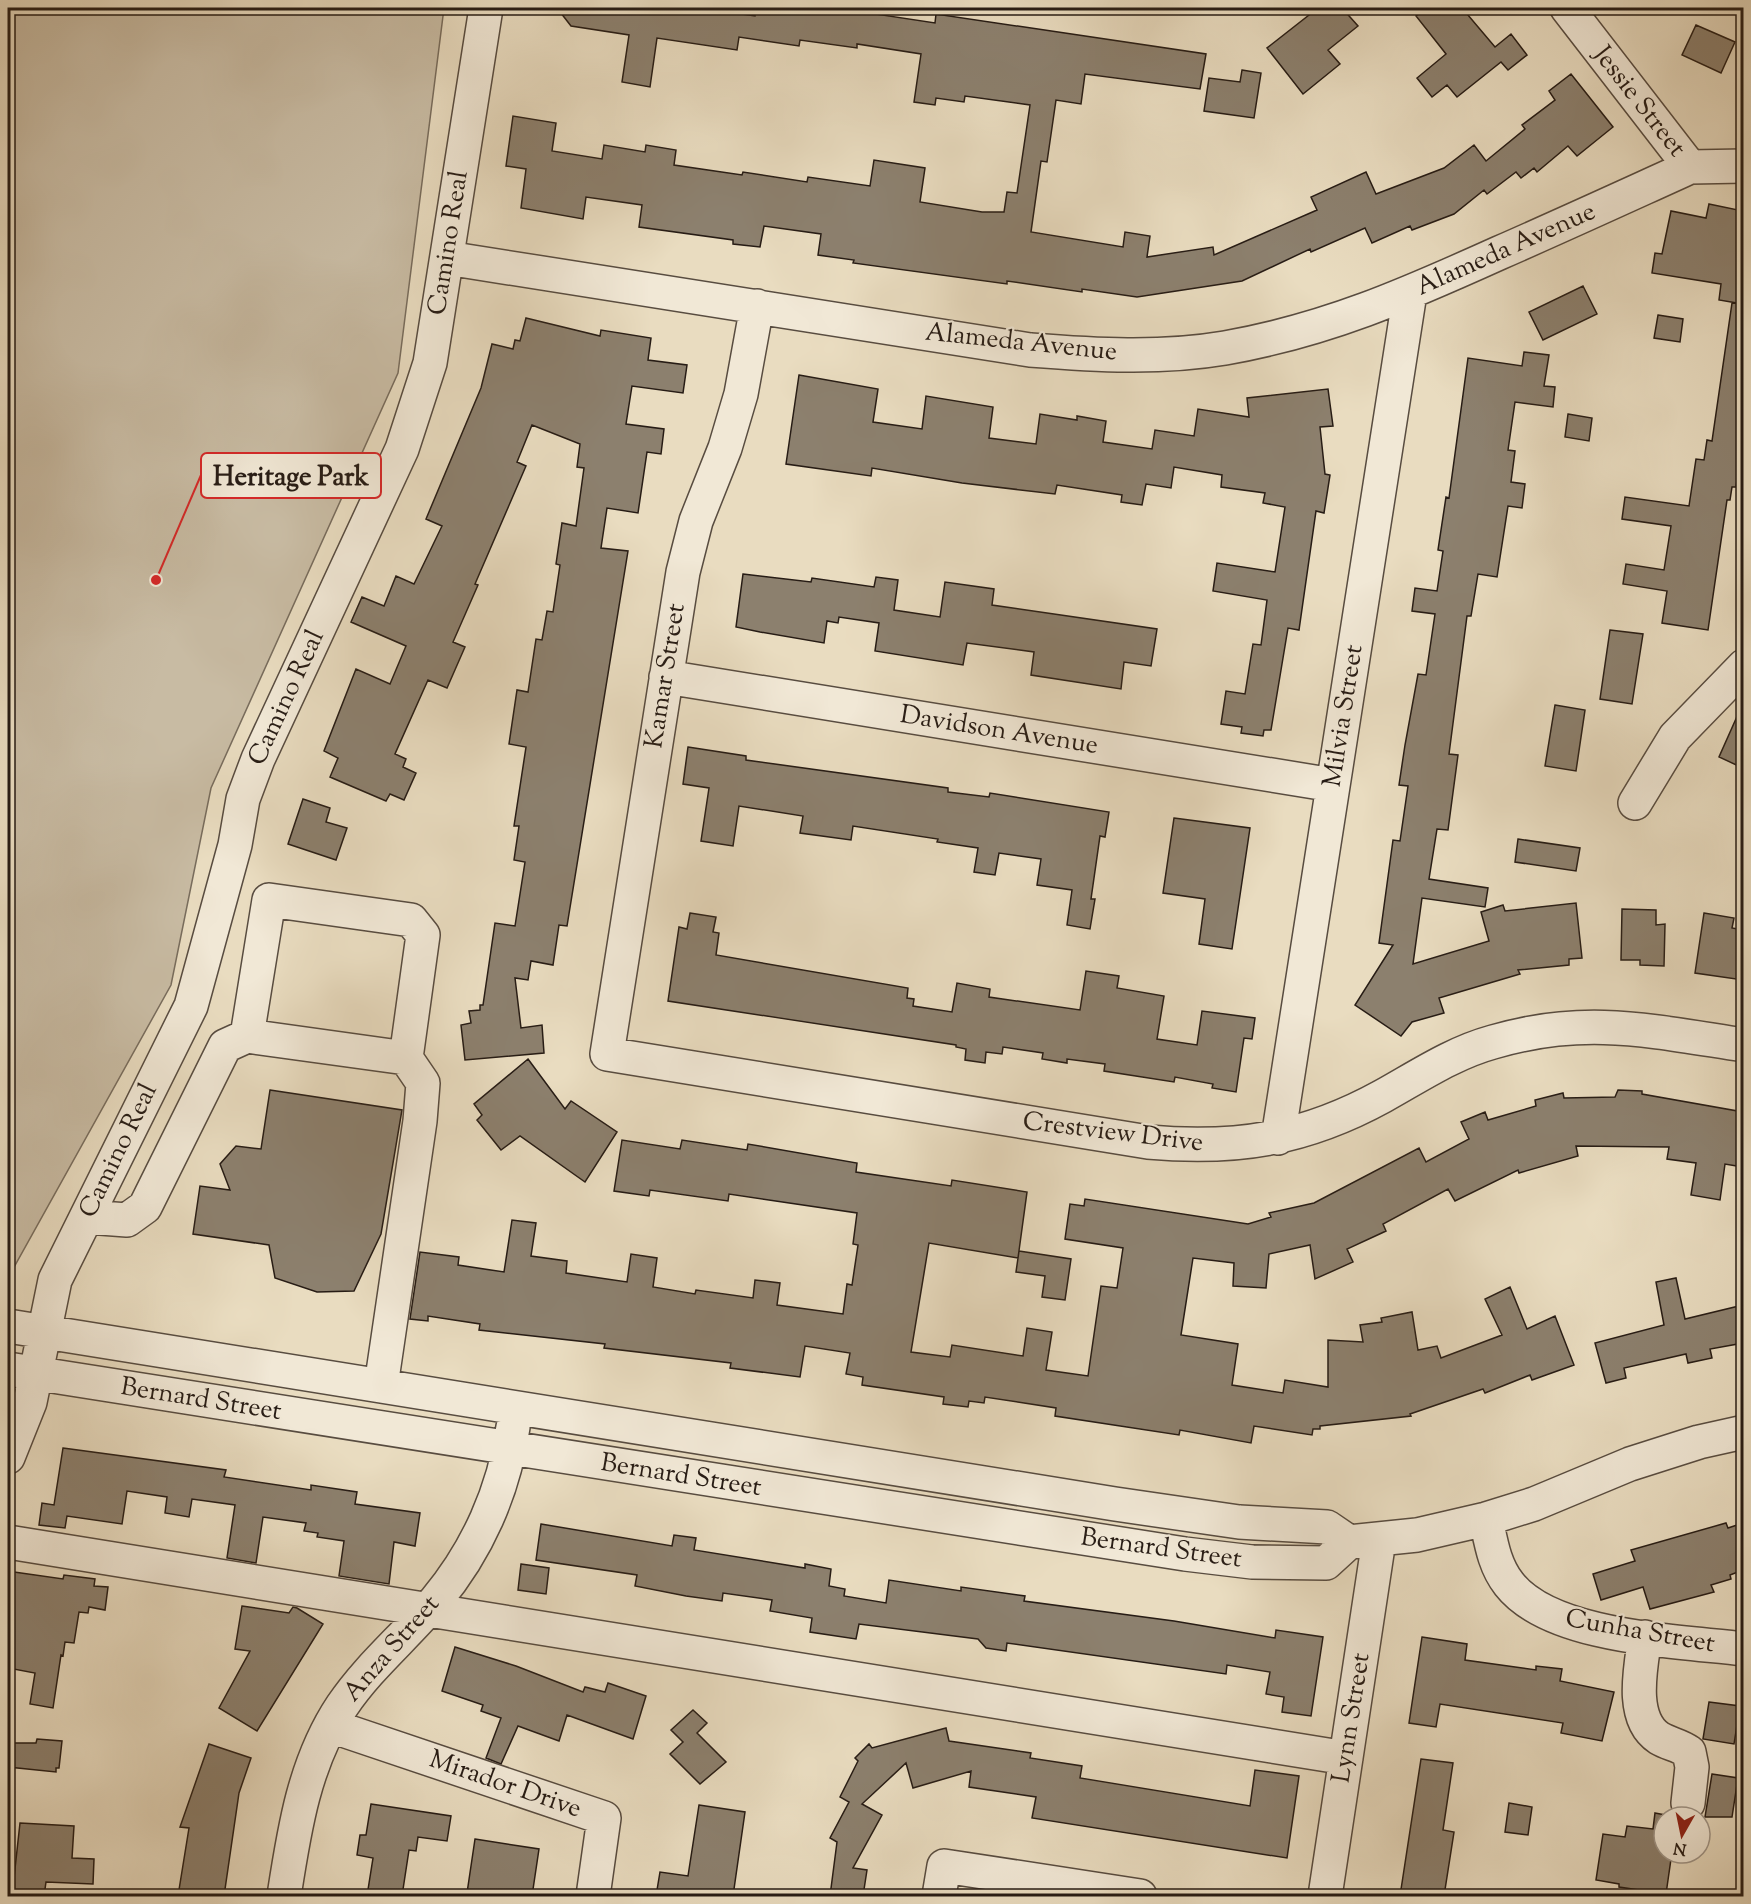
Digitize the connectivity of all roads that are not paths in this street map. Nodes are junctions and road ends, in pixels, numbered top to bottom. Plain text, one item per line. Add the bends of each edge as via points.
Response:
1 (486, 8) edge
2 (1567, 8) edge
3 (1743, 166) edge
4 (1690, 167) junction
5 (447, 258) junction
6 (1410, 293) junction
7 (757, 306) junction
8 (1743, 666) edge
9 (666, 677) junction
10 (1333, 785) junction
11 (1635, 803) dead end
12 (223, 888) junction
13 (269, 900) junction
14 (248, 1036) junction
15 (1743, 1045) edge
16 (607, 1054) joint
17 (406, 1058) junction
18 (1278, 1138) junction
19 (87, 1217) junction
20 (8, 1326) edge
21 (44, 1332) junction
22 (22, 1371) edge
23 (381, 1386) junction
24 (516, 1408) junction
25 (1743, 1432) edge
26 (510, 1449) junction
27 (8, 1456) edge
28 (1486, 1519) junction
29 (1364, 1541) junction
30 (8, 1542) edge
31 (427, 1609) junction
32 (1645, 1636) junction
33 (1743, 1649) edge
34 (331, 1726) junction
35 (1346, 1758) junction
36 (1688, 1803) dead end
37 (942, 1881) edge
38 (284, 1896) edge
39 (592, 1896) edge
40 (1140, 1896) edge
41 (1325, 1896) edge

1 - 5 street, Camino Real
2 - 4 street, Jessie Street
3 - 4 street, Alameda Avenue
4 - 6 street, Alameda Avenue
5 - 7 street, Alameda Avenue
5 - 12 street, Camino Real via 430,363 402,449 258,759 243,799
6 - 7 street, Alameda Avenue via 1363,313 1294,334 1223,348 1153,355 1102,356 1030,350
6 - 10 street, Milvia Street
7 - 9 street, Kamar Street via 741,394 696,521 683,572
8 - 11 street via 1675,737
9 - 10 street, Davidson Avenue
9 - 16 street, Kamar Street
10 - 18 street, Milvia Street
12 - 13 street
12 - 19 street, Camino Real via 191,1006
13 - 14 street
13 - 17 street via 411,920 423,934
14 - 17 street
14 - 19 street via 225,1046 145,1207 127,1220
15 - 18 street, Crestview Drive via 1627,1027 1573,1026 1531,1032 1490,1042 1445,1060 1341,1118
16 - 18 street, Crestview Drive via 1148,1142 1194,1146
17 - 23 street via 423,1083
19 - 21 street, Camino Real via 55,1280
20 - 21 street, Bernard Street
21 - 22 street, Camino Real
21 - 23 street, Bernard Street
22 - 26 street, Bernard Street
22 - 27 street, Camino Real via 30,1402
23 - 24 street, Bernard Street
24 - 26 street, Anza Street
24 - 29 street, Bernard Street via 1115,1504 1239,1522 1327,1527
25 - 28 street via 1630,1464 1534,1504
26 - 29 street, Bernard Street via 1252,1562 1326,1563
26 - 31 street, Anza Street via 488,1516 464,1562
28 - 29 street
28 - 32 street, Cunha Street via 1496,1562 1510,1585 1534,1605 1563,1621
29 - 35 street, Lynn Street
30 - 31 street
31 - 34 street, Anza Street via 370,1668
31 - 35 street
32 - 33 street, Cunha Street
32 - 36 street via 1641,1707 1653,1732 1689,1752 1692,1767
34 - 38 street, Anza Street via 313,1764 298,1811
34 - 39 street, Mirador Drive via 604,1818
35 - 41 street, Lynn Street
37 - 40 street

